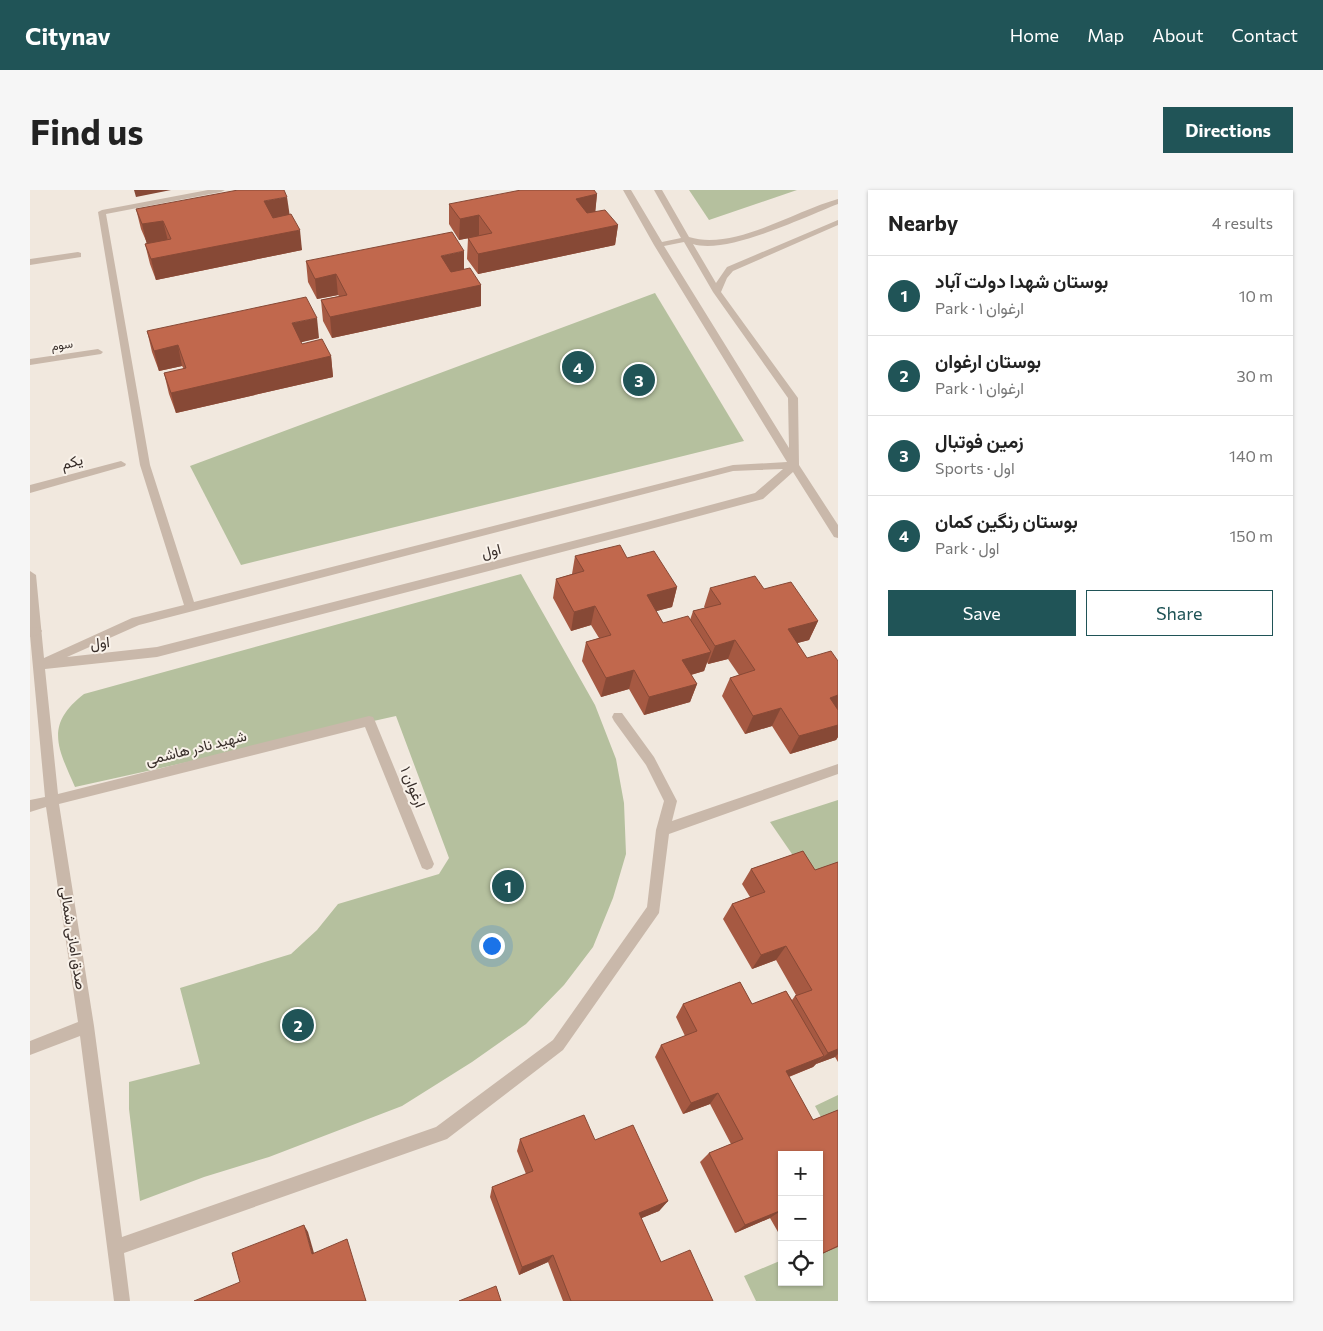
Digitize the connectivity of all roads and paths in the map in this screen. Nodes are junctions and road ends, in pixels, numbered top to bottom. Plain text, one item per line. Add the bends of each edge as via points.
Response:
1 (221, 190) edge
2 (627, 190) edge
3 (658, 190) edge
4 (838, 201) edge
5 (838, 222) edge
6 (687, 239) junction
7 (658, 246) junction
8 (78, 255) dead end
9 (30, 262) edge
10 (717, 292) junction
11 (98, 352) dead end
12 (30, 362) edge
13 (121, 464) dead end
14 (794, 466) junction
15 (30, 489) edge
16 (838, 534) edge
17 (30, 575) edge
18 (190, 608) junction
19 (33, 632) edge
20 (39, 665) junction
21 (618, 717) dead end
22 (369, 721) joint
23 (838, 769) edge
24 (52, 801) junction
25 (30, 806) edge
26 (663, 830) junction
27 (427, 864) dead end
28 (87, 1026) junction
29 (30, 1048) edge
30 (115, 1248) junction
31 (122, 1301) edge

1 - 18 street via 102,212 145,465
2 - 7 street
3 - 6 street
4 - 6 street via 733,241 702,244
5 - 10 street via 730,269
6 - 7 street
6 - 10 street
7 - 14 street
8 - 9 street
10 - 14 street via 793,398
11 - 12 street, سوم
13 - 15 street, یکم
14 - 16 street
14 - 18 street, اول via 733,468
14 - 20 street, اول via 759,496 647,526 157,652
17 - 19 street, صدق امانی شمالی
18 - 20 street, اول via 136,621
19 - 20 street, صدق امانی شمالی
20 - 24 street, صدق امانی شمالی
21 - 26 street via 650,761 670,801
22 - 24 street, شهید نادر هاشمی
22 - 27 street, ارغوان ۱
23 - 26 street
24 - 25 street, شهید نادر هاشمی
24 - 28 street, صدق امانی شمالی
26 - 30 street via 654,909 558,1046 441,1133
28 - 29 street
28 - 30 street, صدق امانی شمالی
30 - 31 street, صدق امانی شمالی

